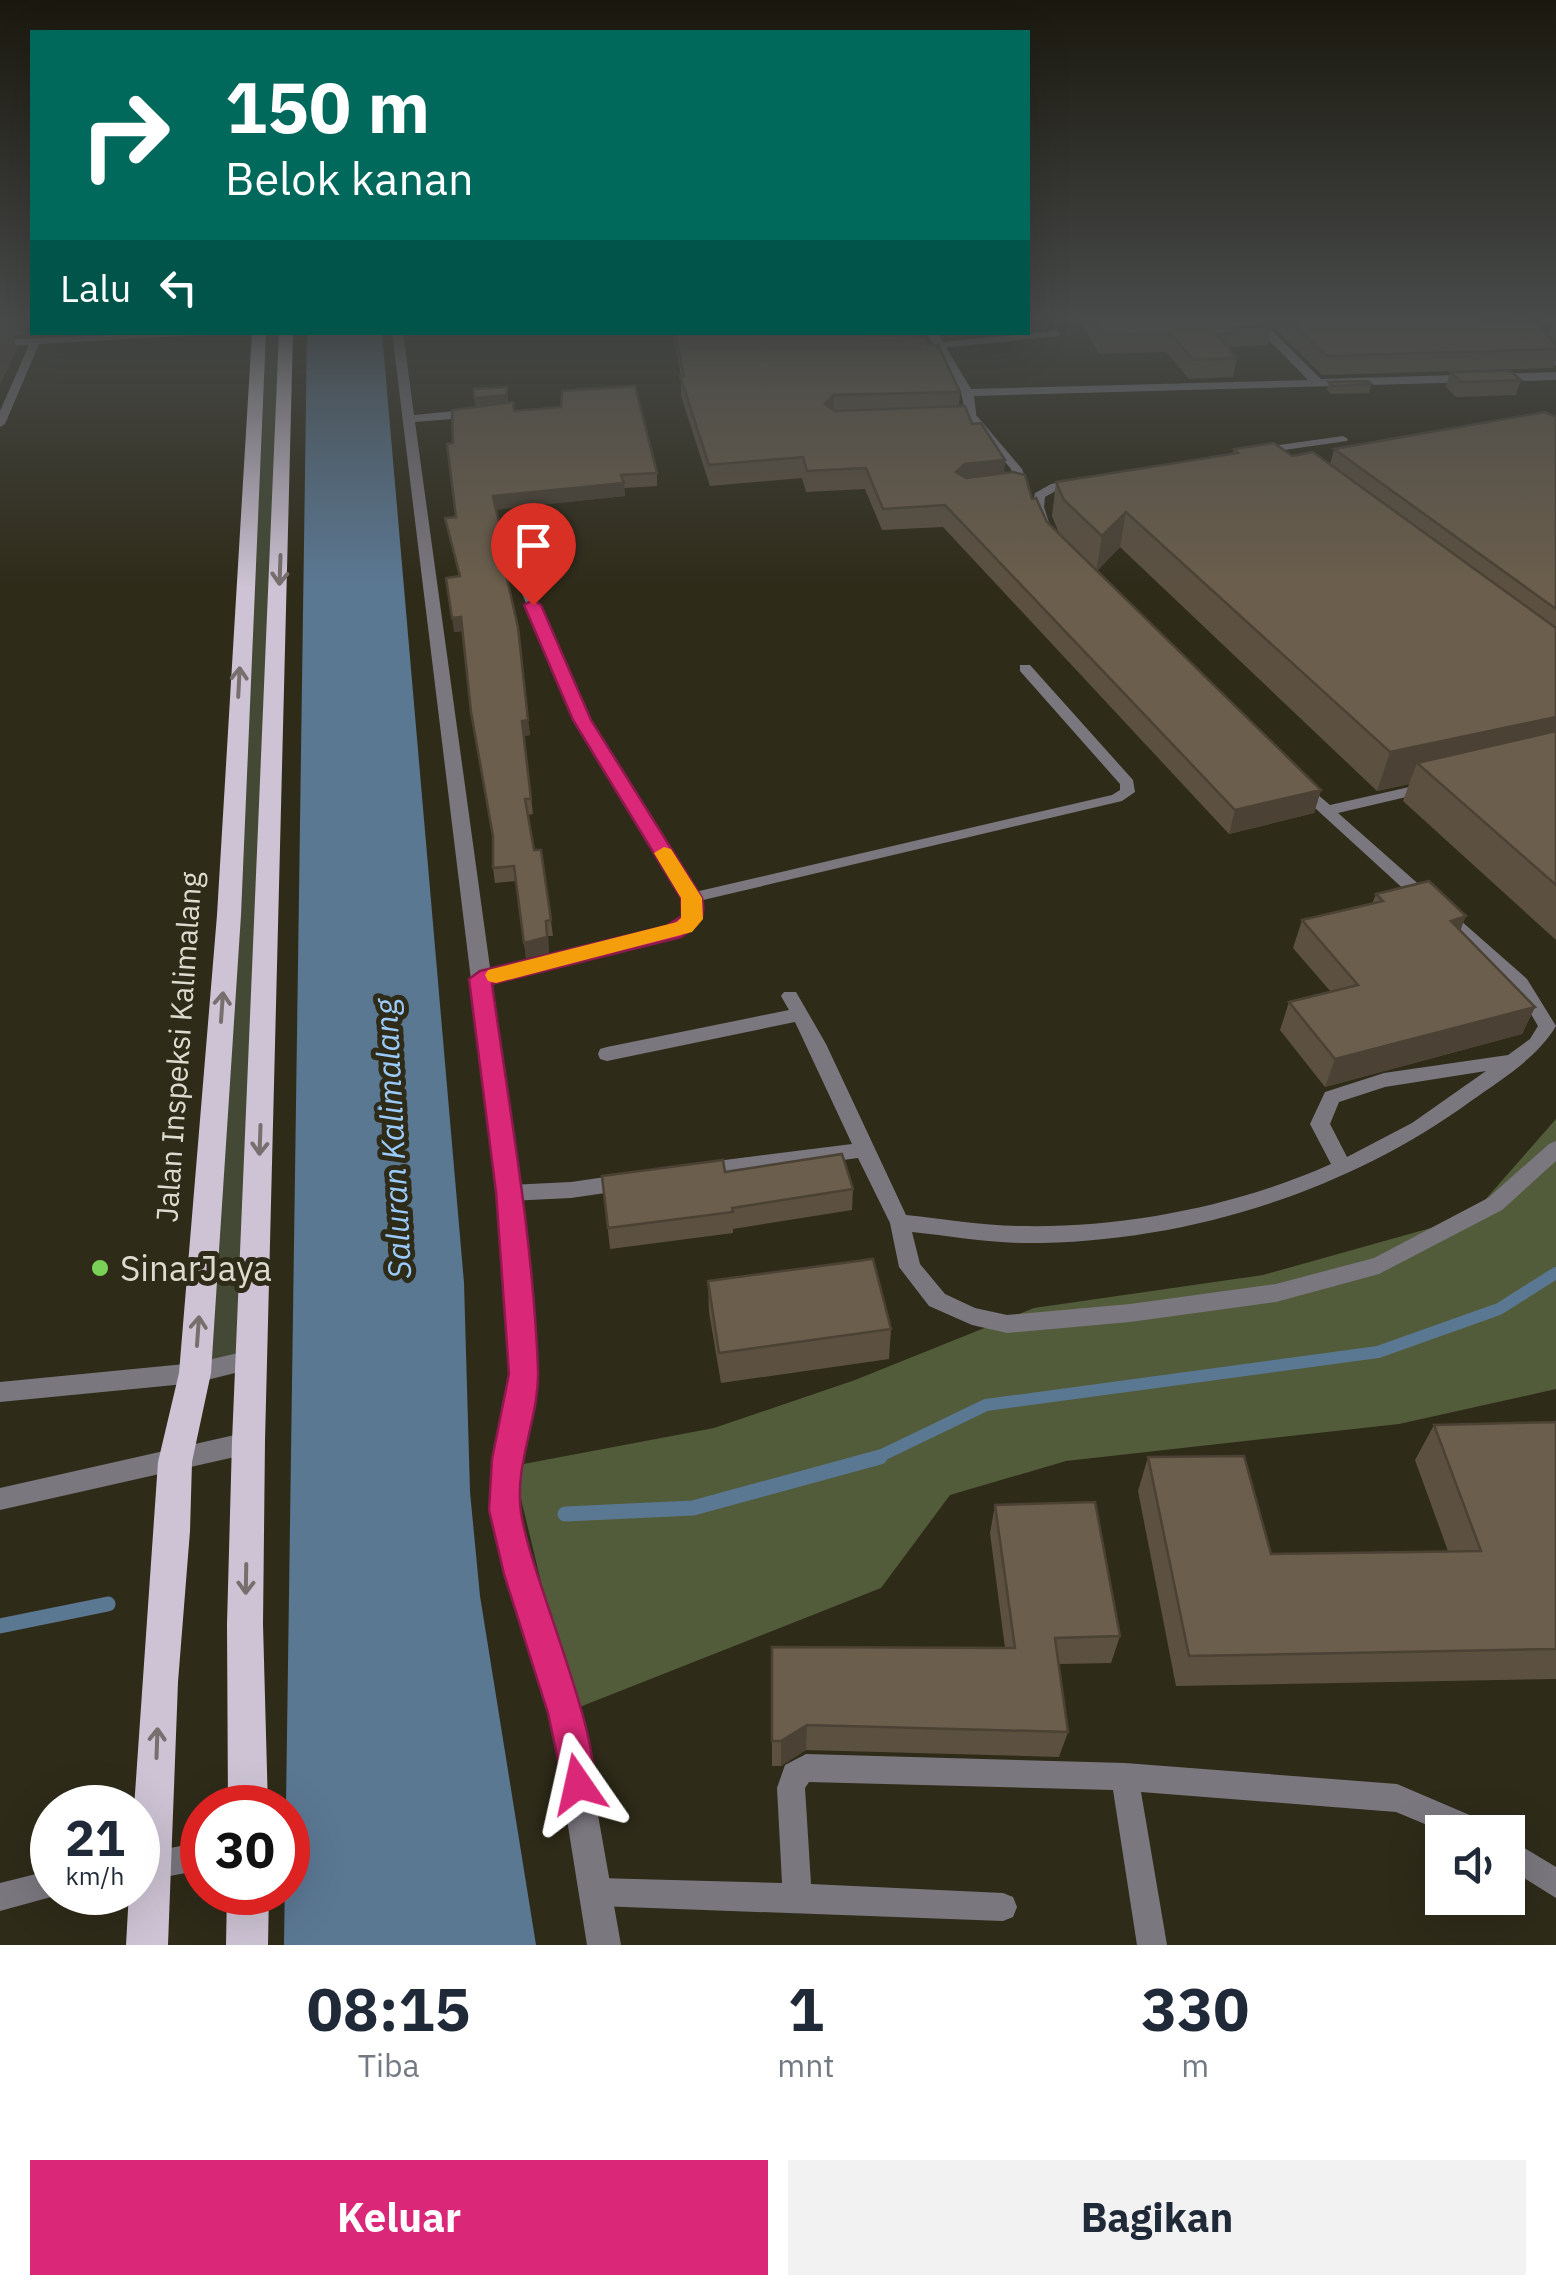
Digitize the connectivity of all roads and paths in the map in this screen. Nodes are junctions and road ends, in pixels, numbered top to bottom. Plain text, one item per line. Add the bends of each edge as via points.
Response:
1 (255, 406) edge
2 (284, 406) edge
3 (405, 406) edge
4 (970, 406) edge
5 (492, 412) edge
6 (973, 418) junction
7 (407, 419) junction
8 (934, 420) edge
9 (1343, 439) dead end
10 (1268, 449) junction
11 (1248, 452) edge
12 (1283, 461) edge
13 (1092, 478) edge
14 (993, 489) edge
15 (282, 511) junction
16 (247, 512) junction
17 (1051, 538) edge
18 (507, 544) dead end
19 (1025, 668) dead end
20 (1284, 770) edge
21 (1441, 785) edge
22 (1325, 812) junction
23 (692, 898) junction
24 (270, 904) junction
25 (228, 915) junction
26 (480, 979) junction
27 (790, 996) dead end
28 (802, 1014) junction
29 (607, 1054) dead end
30 (1512, 1061) junction
31 (1556, 1149) edge
32 (864, 1150) junction
33 (1342, 1167) junction
34 (688, 1173) edge
35 (649, 1178) edge
36 (509, 1192) junction
37 (900, 1223) junction
38 (251, 1360) junction
39 (194, 1373) junction
40 (0, 1392) edge
41 (248, 1443) junction
42 (175, 1462) junction
43 (0, 1499) edge
44 (1125, 1777) junction
45 (151, 1785) edge
46 (247, 1785) edge
47 (1436, 1815) edge
48 (1525, 1863) edge
49 (1556, 1884) edge
50 (30, 1890) edge
51 (598, 1892) junction
52 (0, 1897) edge
53 (798, 1898) junction
54 (1003, 1907) dead end
55 (146, 1915) edge
56 (248, 1915) edge
57 (147, 1945) edge
58 (247, 1945) edge
59 (604, 1945) edge
60 (1152, 1945) edge

1 - 16 main road, Jalan Inspeksi Kalimalang
2 - 15 main road
3 - 7 street
4 - 6 street
5 - 7 street
6 - 8 street
6 - 14 lane via 1018,467 1019,477 1008,487
7 - 26 street
9 - 10 lane
10 - 11 lane
10 - 12 lane
13 - 17 lane via 1039,495
15 - 16 main road
15 -> 24 main road
25 -> 16 main road, Jalan Inspeksi Kalimalang
18 - 23 lane via 582,720
19 - 23 lane via 1128,784 1128,792
20 - 22 lane
21 - 22 lane
22 - 30 lane via 1521,982 1547,1026
23 - 26 lane via 692,919 673,932
24 - 25 main road
24 -> 38 main road
39 -> 25 main road, Jalan Inspeksi Kalimalang
26 - 36 street
27 - 28 lane
28 - 29 lane
28 - 32 lane
30 - 33 lane via 1417,1129
30 - 33 lane via 1384,1080 1332,1097 1320,1124
31 - 37 lane via 1494,1204 1379,1265 1276,1293 1130,1314 1006,1324 972,1316 937,1300 910,1267
32 - 34 lane
32 - 37 lane
33 - 37 lane via 1187,1218 1103,1231 1025,1236
35 - 36 lane
36 - 51 street via 524,1374 507,1459 505,1510 565,1713
38 - 39 lane
38 - 41 main road
39 - 40 lane
39 - 42 main road, Jalan Inspeksi Kalimalang
41 - 42 lane
41 -> 46 main road
42 - 43 lane
45 -> 42 main road, Jalan Inspeksi Kalimalang
44 - 47 lane via 1396,1798
44 - 53 lane via 806,1768 791,1788
44 - 60 lane
48 - 49 lane
50 - 52 lane
51 - 53 lane
51 - 59 street
53 - 54 lane
55 - 57 main road, Jalan Inspeksi Kalimalang
56 - 58 main road

